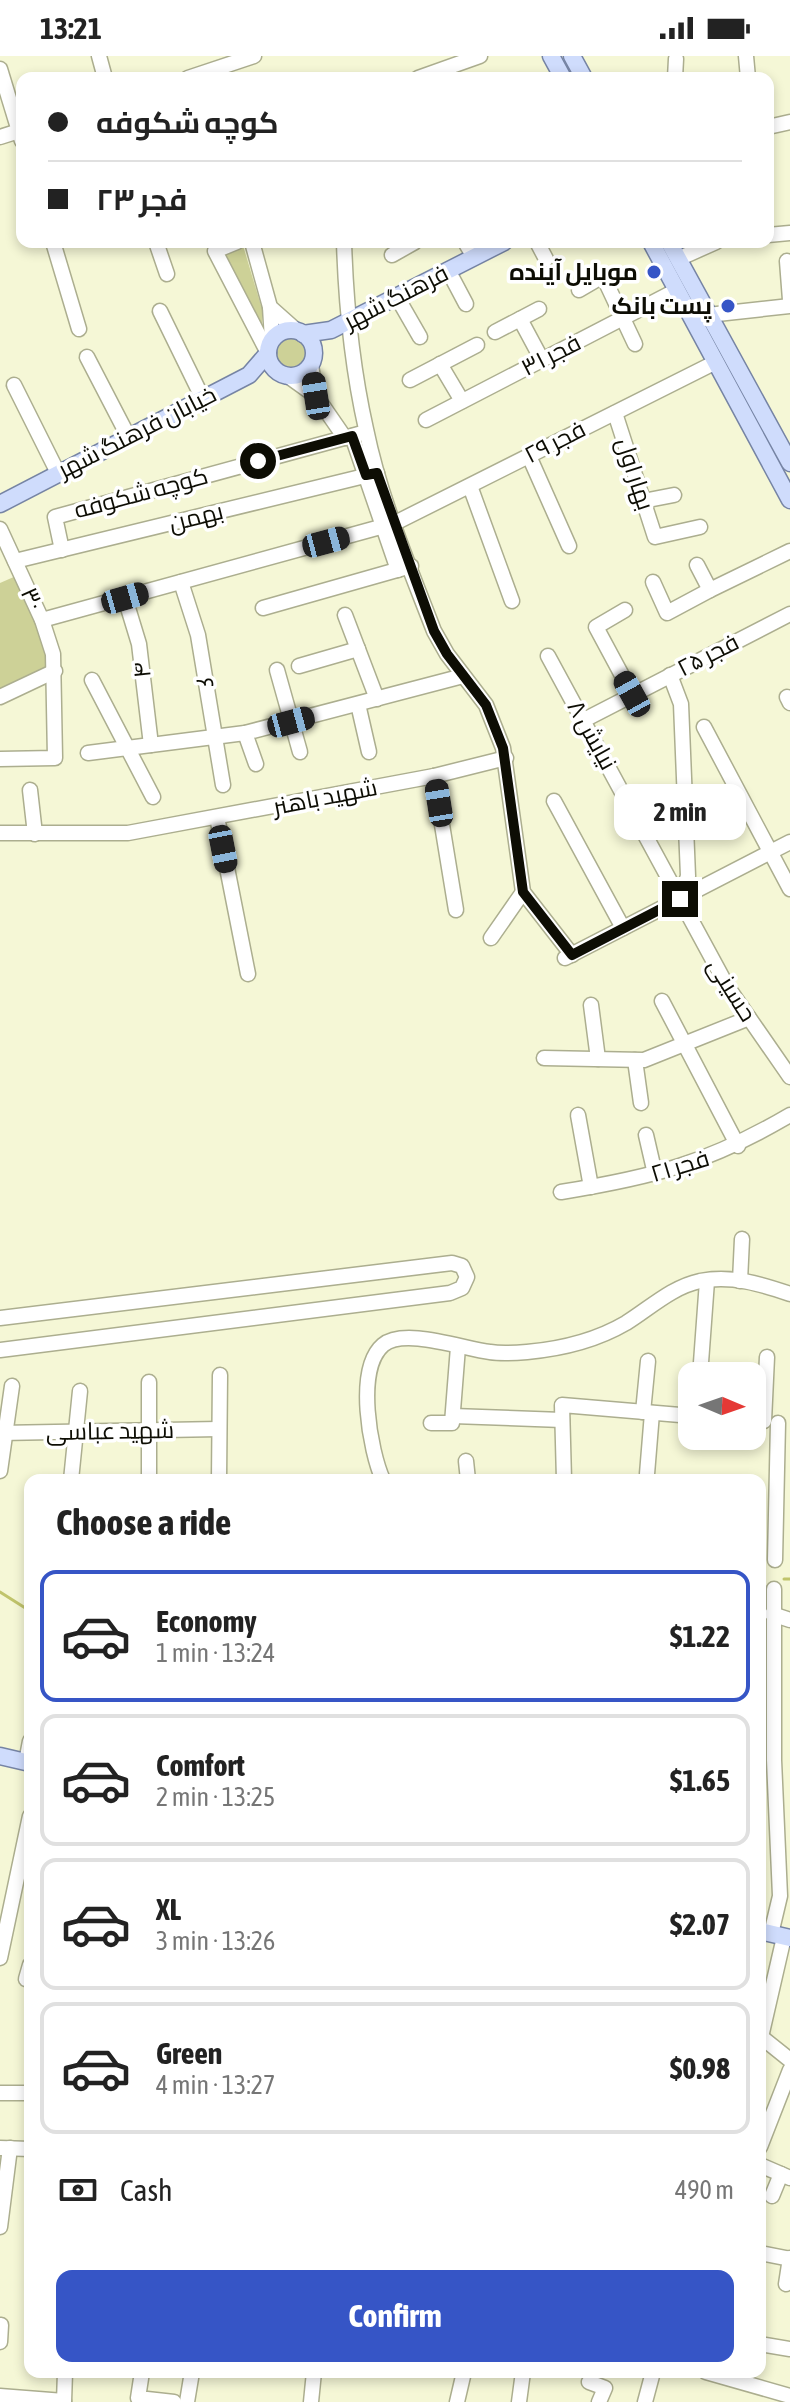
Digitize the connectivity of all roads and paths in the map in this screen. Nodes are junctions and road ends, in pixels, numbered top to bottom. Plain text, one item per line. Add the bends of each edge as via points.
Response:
1 (254, 56) edge
2 (480, 56) edge
3 (676, 59) dead end
4 (0, 69) edge
5 (215, 72) edge
6 (435, 72) edge
7 (675, 72) edge
8 (16, 119) edge
9 (55, 248) edge
10 (158, 248) edge
11 (222, 248) edge
12 (254, 248) edge
13 (344, 248) edge
14 (404, 248) edge
15 (469, 248) edge
16 (492, 248) edge
17 (540, 248) edge
18 (654, 248) edge
19 (672, 248) edge
20 (703, 248) edge
21 (392, 255) dead end
22 (474, 257) junction
23 (546, 259) dead end
24 (678, 259) junction
25 (787, 261) dead end
26 (448, 270) junction
27 (167, 274) dead end
28 (579, 290) dead end
29 (677, 290) junction
30 (397, 297) junction
31 (790, 303) edge
32 (466, 304) dead end
33 (270, 307) junction
34 (539, 309) dead end
35 (160, 311) dead end
36 (708, 315) junction
37 (623, 318) junction
38 (520, 319) junction
39 (347, 322) junction
40 (79, 329) dead end
41 (331, 330) junction
42 (300, 332) junction
43 (495, 332) dead end
44 (420, 337) dead end
45 (635, 344) dead end
46 (477, 345) dead end
47 (270, 347) junction
48 (87, 357) dead end
49 (312, 358) junction
50 (542, 360) junction
51 (716, 362) junction
52 (440, 364) junction
53 (282, 374) junction
54 (249, 375) junction
55 (410, 380) dead end
56 (14, 385) dead end
57 (316, 396) junction
58 (203, 399) junction
59 (462, 401) junction
60 (615, 413) junction
61 (426, 420) dead end
62 (355, 435) junction
63 (128, 436) junction
64 (529, 456) junction
65 (790, 463) edge
66 (58, 473) junction
67 (372, 474) junction
68 (470, 486) junction
69 (674, 495) dead end
70 (790, 500) edge
71 (643, 501) junction
72 (0, 503) edge
73 (390, 525) junction
74 (700, 527) dead end
75 (0, 529) edge
76 (569, 546) dead end
77 (62, 550) junction
78 (790, 551) edge
79 (15, 561) junction
80 (697, 565) dead end
81 (405, 568) junction
82 (24, 581) junction
83 (181, 582) junction
84 (653, 582) dead end
85 (710, 590) junction
86 (125, 598) junction
87 (512, 601) dead end
88 (263, 608) dead end
89 (625, 610) dead end
90 (790, 614) edge
91 (63, 615) junction
92 (345, 615) dead end
93 (42, 620) junction
94 (358, 649) junction
95 (548, 656) dead end
96 (299, 666) dead end
97 (277, 670) dead end
98 (55, 671) junction
99 (670, 675) junction
100 (463, 676) junction
101 (92, 680) dead end
102 (632, 694) junction
103 (0, 697) edge
104 (377, 699) junction
105 (358, 704) junction
106 (584, 720) junction
107 (291, 722) junction
108 (704, 727) dead end
109 (245, 733) junction
110 (212, 737) junction
111 (151, 745) junction
112 (129, 747) junction
113 (300, 752) dead end
114 (369, 752) dead end
115 (88, 753) dead end
116 (506, 758) junction
117 (0, 759) edge
118 (256, 764) dead end
119 (434, 776) junction
120 (223, 785) dead end
121 (30, 790) dead end
122 (153, 797) dead end
123 (554, 801) dead end
124 (217, 817) junction
125 (0, 833) edge
126 (35, 834) junction
127 (790, 842) edge
128 (770, 852) junction
129 (790, 889) edge
130 (523, 892) junction
131 (680, 899) junction
132 (456, 910) dead end
133 (623, 928) junction
134 (491, 938) dead end
135 (248, 974) dead end
136 (662, 1001) dead end
137 (591, 1005) dead end
138 (749, 1018) junction
139 (683, 1045) junction
140 (544, 1058) dead end
141 (598, 1059) junction
142 (635, 1060) junction
143 (790, 1077) edge
144 (641, 1103) dead end
145 (578, 1115) dead end
146 (790, 1115) edge
147 (646, 1135) dead end
148 (738, 1146) junction
149 (655, 1174) junction
150 (591, 1187) junction
151 (561, 1192) dead end
152 (742, 1239) dead end
153 (707, 1281) junction
154 (740, 1281) junction
155 (790, 1294) edge
156 (0, 1318) edge
157 (458, 1347) junction
158 (0, 1350) edge
159 (767, 1357) dead end
160 (648, 1361) dead end
161 (701, 1362) edge
162 (220, 1375) dead end
163 (149, 1382) dead end
164 (12, 1386) dead end
165 (80, 1391) dead end
166 (562, 1413) junction
167 (648, 1413) junction
168 (678, 1415) edge
169 (453, 1416) junction
170 (771, 1422) edge
171 (431, 1423) dead end
172 (219, 1429) junction
173 (149, 1431) junction
174 (76, 1432) junction
175 (3, 1433) edge
176 (466, 1461) dead end
177 (0, 1471) edge
178 (72, 1474) edge
179 (149, 1474) edge
180 (219, 1474) edge
181 (380, 1474) edge
182 (467, 1474) edge
183 (564, 1474) edge
184 (647, 1474) dead end
185 (775, 1560) dead end
186 (774, 1589) dead end
187 (772, 1614) junction
188 (790, 1620) edge
189 (0, 1756) edge
190 (24, 1761) edge
191 (24, 1844) edge
192 (776, 1935) edge
193 (0, 1958) edge
194 (766, 1998) edge
195 (766, 2041) edge
196 (790, 2060) edge
197 (790, 2070) edge
198 (0, 2093) edge
199 (24, 2093) edge
200 (766, 2132) edge
201 (5, 2148) edge
202 (766, 2168) edge
203 (786, 2176) edge
204 (772, 2196) dead end
205 (0, 2227) edge
206 (766, 2254) edge
207 (790, 2258) edge
208 (786, 2284) dead end
209 (1, 2325) edge
210 (0, 2342) edge
211 (766, 2345) edge
212 (790, 2349) edge
213 (65, 2378) edge
214 (141, 2378) edge
215 (191, 2378) edge
216 (313, 2378) edge
217 (463, 2378) edge
218 (522, 2378) edge
219 (651, 2378) edge
220 (727, 2378) edge
221 (589, 2382) dead end
222 (0, 2396) edge
223 (790, 2396) edge
224 (64, 2402) edge
225 (174, 2402) edge
226 (187, 2402) edge
227 (311, 2402) edge
228 (457, 2402) edge
229 (520, 2402) edge
230 (599, 2402) edge
231 (645, 2402) edge

1 - 5 street
2 - 6 street
3 - 7 street
4 - 8 street
9 - 40 street
10 - 27 street
11 - 47 street via 215,251
12 - 33 street
13 - 39 street
14 - 21 street
15 - 22 street
16 - 22 main road, فرهنگ شهر
17 - 23 street
18 - 29 main road
19 - 24 main road
20 - 24 street
22 - 26 main road, فرهنگ شهر
24 - 36 main road
25 - 31 street
26 - 30 main road, فرهنگ شهر
26 - 32 street
28 - 37 street via 603,276
29 - 37 street, فجر ۳۱
29 - 51 main road
30 - 39 main road, فرهنگ شهر
30 - 44 street
31 - 36 street
33 - 42 street
33 - 47 street
34 - 38 street
35 - 58 street
36 - 65 main road
37 - 45 street
37 - 50 street, فجر ۳۱
38 - 43 street
38 - 50 street
39 - 41 main road, فرهنگ شهر
39 - 62 street
41 - 42 main road
41 - 49 main road
42 - 47 main road via 285,331
42 - 49 main road
46 - 52 street
47 - 53 main road
47 - 54 main road, خیابان فرهنگ شهر
48 - 63 street
49 - 53 main road via 300,374
49 - 57 street
50 - 59 street, فجر ۳۱
51 - 60 street, فجر ۲۹
51 - 70 main road
52 - 55 street
52 - 59 street
53 - 54 main road
53 - 57 street
54 - 58 main road, خیابان فرهنگ شهر
56 - 66 street
57 - 62 street
58 - 63 main road, خیابان فرهنگ شهر
59 - 61 street, فجر ۳۱
60 - 64 street, فجر ۲۹
60 - 71 street, بهار اول
62 - 67 street
62 - 77 street, کوچه شکوفه via 55,517
63 - 66 main road, خیابان فرهنگ شهر
64 - 68 street, فجر ۲۹
64 - 76 street
66 - 72 main road, خیابان فرهنگ شهر
67 - 73 street
67 - 77 street, بهمن
68 - 73 street, فجر ۲۹
68 - 87 street
69 - 71 street
71 - 74 street, بهار اول via 655,537
73 - 81 street
73 - 83 street, فجر ۲۹
75 - 79 street, ۳۰
77 - 79 street, بهمن
78 - 85 street
79 - 82 street, ۳۰
80 - 85 street
81 - 88 street
81 - 100 street via 434,631
82 - 91 street
82 - 93 street, ۳۰
83 - 86 street, فجر ۲۹
83 - 110 street, ۶ via 198,635
84 - 85 street via 667,613
86 - 91 street, فجر ۲۹
86 - 111 street, ۴ via 139,644
89 - 102 street via 596,627
90 - 99 street, فجر ۲۵
91 - 93 street, فجر ۲۹
92 - 94 street
93 - 98 street, ۳۰
94 - 96 street
94 - 104 street
95 - 106 street, نیایش ۸
97 - 107 street
98 - 103 street
98 - 117 street, ۳۰ via 55,758
99 - 102 street, فجر ۲۵
99 - 131 street via 681,704 688,876
100 - 104 street
100 - 116 street via 486,705
101 - 112 street
102 - 106 street, فجر ۲۵
104 - 105 street
105 - 107 street
105 - 114 street
106 - 131 street, نیایش ۸
107 - 109 street
107 - 113 street
108 - 128 street
109 - 110 street
109 - 118 street
110 - 111 street
110 - 120 street, ۶
111 - 112 street
112 - 115 street
112 - 122 street
116 - 119 street, شهید باهنر
116 - 130 street
119 - 124 street, شهید باهنر
119 - 132 street
121 - 126 street
123 - 133 street
124 - 126 street, شهید باهنر via 128,833
124 - 135 street
125 - 126 street, شهید باهنر
127 - 128 street
128 - 129 street
128 - 131 street
130 - 133 street via 569,957
130 - 134 street
131 - 133 street
131 - 138 street, حسینی
136 - 139 street
137 - 141 street
138 - 139 street
138 - 143 street, حسینی
139 - 142 street
139 - 148 street
140 - 141 street
141 - 142 street
142 - 144 street
145 - 150 street
146 - 148 street, فجر ۲۱
147 - 149 street
148 - 149 street, فجر ۲۱
149 - 150 street, فجر ۲۱
150 - 151 street, فجر ۲۱
152 - 154 street
153 - 154 street
153 - 157 street via 676,1291 599,1336 565,1346 492,1353
153 - 161 street
154 - 155 street
156 - 158 street via 452,1263 462,1266 467,1277 462,1288 450,1293
157 - 169 street
157 - 181 street via 404,1338 386,1342 376,1352 367,1414
159 - 170 street
160 - 167 street
162 - 172 street
163 - 173 street
164 - 175 street
165 - 174 street
166 - 167 street
166 - 169 street
166 - 183 street
167 - 168 street
167 - 184 street
169 - 171 street via 452,1423
170 - 185 street
172 - 173 street, شهید عباسی
172 - 180 street
173 - 174 street, شهید عباسی
173 - 179 street
174 - 175 street, شهید عباسی
174 - 178 street
175 - 177 street
176 - 182 street
186 - 187 street
187 - 188 street
187 - 192 street via 780,1896
189 - 190 main road
191 - 193 street
192 - 194 street
195 - 196 street
197 - 200 street
198 - 199 street
201 - 205 street
202 - 203 street
203 - 204 street
206 - 207 street
207 - 208 street
209 - 210 street
211 - 212 street
213 - 224 street
214 - 225 street via 138,2398
215 - 226 street
216 - 227 street
217 - 228 street
218 - 229 street
219 - 231 street
220 - 223 street
221 - 230 street via 605,2388
222 - 224 street

